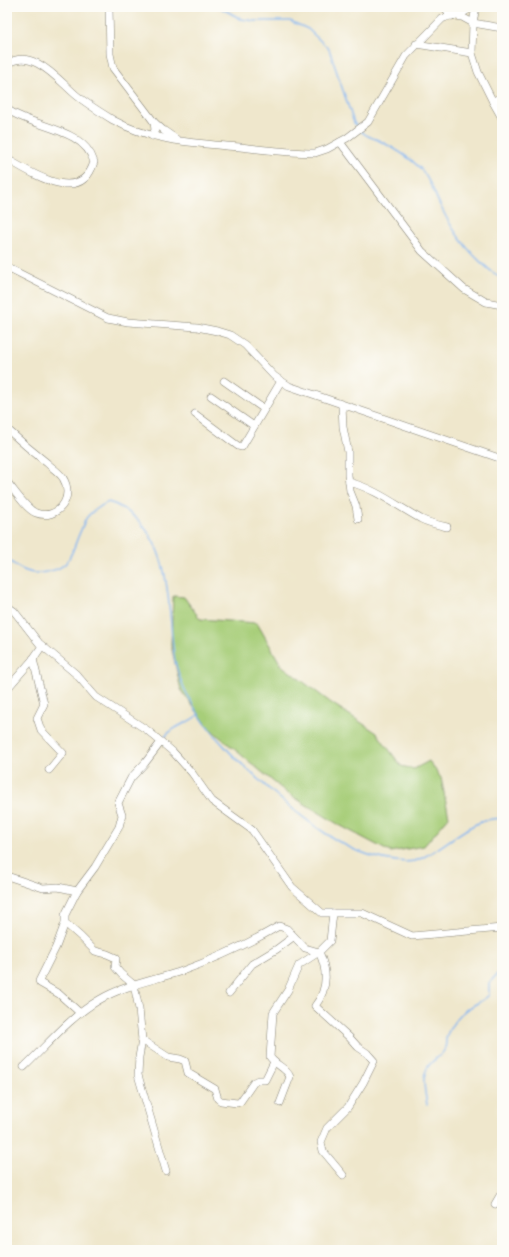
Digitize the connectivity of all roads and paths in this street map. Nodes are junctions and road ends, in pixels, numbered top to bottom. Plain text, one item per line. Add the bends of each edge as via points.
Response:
1 (109, 7) edge
2 (444, 7) edge
3 (471, 7) edge
4 (476, 7) edge
5 (452, 16) junction
6 (473, 23) junction
7 (502, 28) edge
8 (416, 44) junction
9 (472, 53) junction
10 (7, 64) edge
11 (502, 96) edge
12 (493, 102) junction
13 (7, 110) edge
14 (502, 118) edge
15 (154, 122) junction
16 (152, 136) junction
17 (181, 142) junction
18 (340, 142) junction
19 (7, 159) edge
20 (7, 267) edge
21 (502, 305) edge
22 (224, 381) dead end
23 (281, 381) junction
24 (211, 396) dead end
25 (342, 404) junction
26 (264, 409) junction
27 (196, 414) dead end
28 (254, 426) junction
29 (7, 429) edge
30 (502, 459) edge
31 (7, 482) edge
32 (349, 482) junction
33 (358, 519) dead end
34 (448, 527) dead end
35 (7, 606) edge
36 (42, 646) junction
37 (34, 659) junction
38 (7, 689) edge
39 (161, 742) junction
40 (49, 770) dead end
41 (7, 876) edge
42 (77, 891) junction
43 (333, 913) junction
44 (65, 923) junction
45 (502, 928) edge
46 (293, 937) junction
47 (319, 952) junction
48 (134, 985) junction
49 (229, 994) dead end
50 (79, 1012) junction
51 (142, 1040) junction
52 (274, 1062) junction
53 (24, 1067) dead end
54 (280, 1103) dead end
55 (166, 1171) dead end
56 (343, 1175) dead end
57 (502, 1192) edge
58 (496, 1204) dead end

1 - 15 street via 110,54 113,68
2 - 5 street
3 - 5 street via 462,14
4 - 6 street
5 - 6 street via 462,16
5 - 8 street via 442,19
6 - 7 street
6 - 9 street
8 - 9 street
8 - 18 street via 400,64 368,122
9 - 12 street
10 - 16 street via 23,59 38,63 104,114
11 - 12 street
12 - 14 street
13 - 19 street via 76,139 88,149 94,162 90,174 84,179 66,185 45,179
15 - 16 street via 155,130
15 - 17 street
16 - 17 street
17 - 18 street via 315,153 327,150
18 - 21 street via 422,250 464,289 486,302
20 - 23 street via 108,318 198,327 230,335 245,345
22 - 26 street
23 - 25 street via 298,390
23 - 26 street
24 - 28 street
25 - 30 street
25 - 32 street
26 - 28 street
27 - 28 street via 240,446 244,445
29 - 31 street via 62,477 67,498 53,512 38,514 28,507
32 - 33 street
32 - 34 street via 377,493 422,519
35 - 36 street
36 - 37 street
36 - 39 street via 76,674 96,697
37 - 38 street
37 - 40 street via 44,704 37,718 41,730 63,754
39 - 42 street via 131,778 118,804 122,815 119,827
39 - 43 street via 184,763 212,801 252,830 292,887 322,913
41 - 42 street via 43,888 58,887
42 - 44 street via 65,915
43 - 45 street via 362,913 412,936
43 - 47 street via 330,941
44 - 48 street via 96,951 116,958 114,967
44 - 50 street via 39,981
46 - 47 street via 305,948
46 - 48 street via 279,926 229,952 182,971
46 - 49 street via 252,964
47 - 52 street via 299,965 288,990 273,1013 270,1057
47 - 56 street via 325,966 325,984 315,1006 374,1062 348,1107 327,1128 321,1142 324,1151
48 - 50 street via 100,999
48 - 51 street
50 - 53 street
51 - 52 street via 168,1057 185,1061 188,1073 215,1089 221,1101 240,1102 254,1082 265,1080
51 - 55 street via 138,1075
52 - 54 street via 288,1072 290,1077
57 - 58 street

